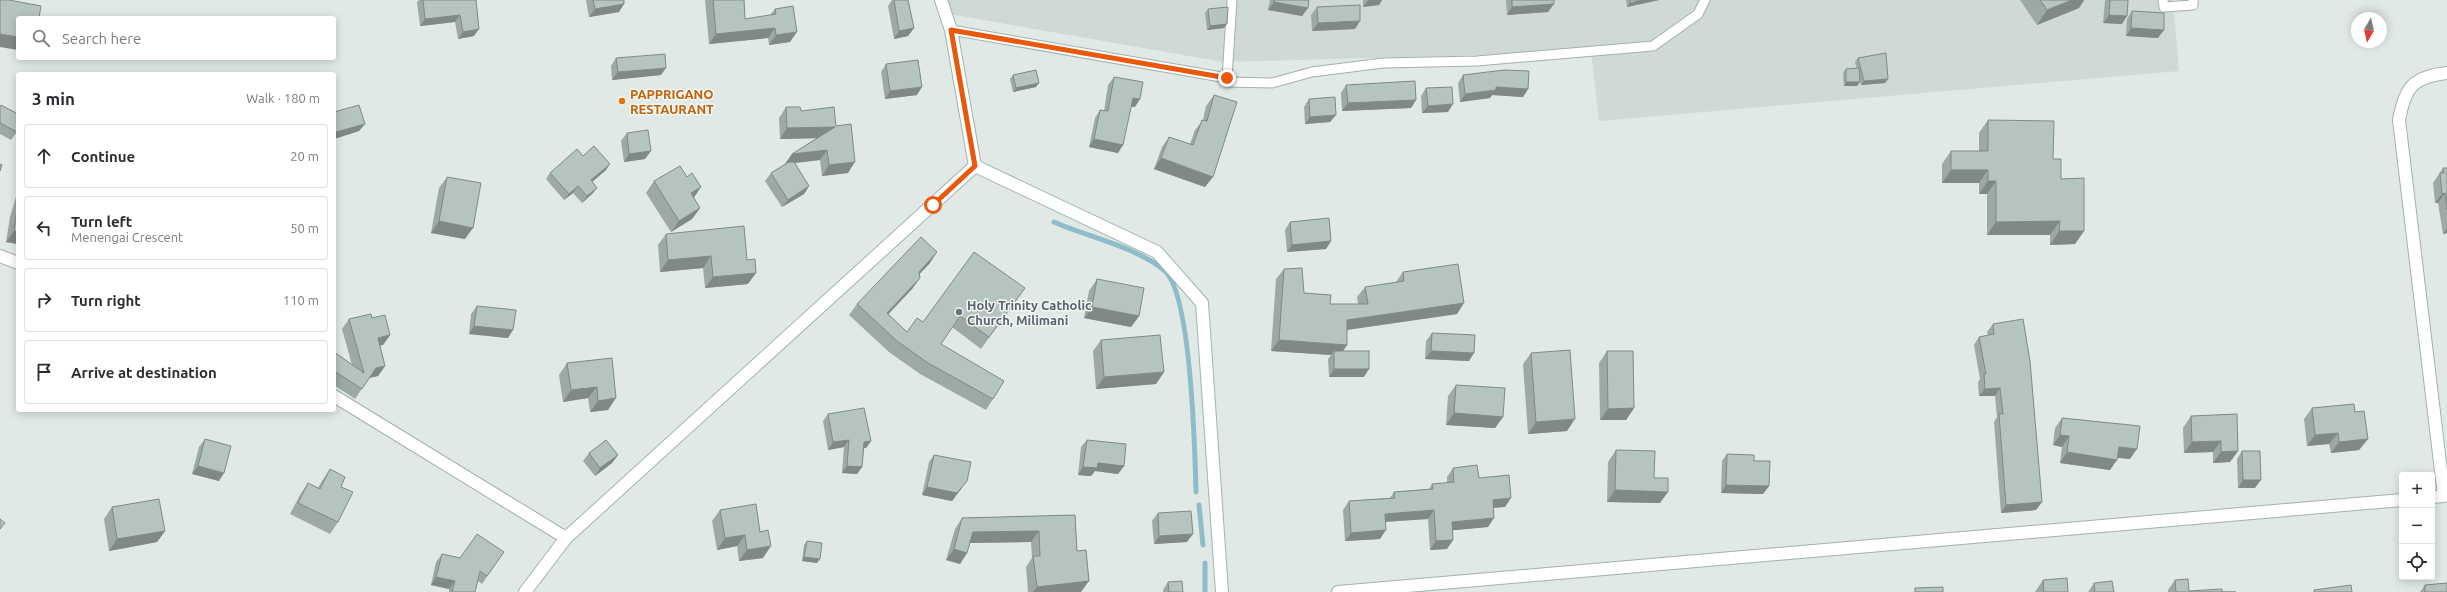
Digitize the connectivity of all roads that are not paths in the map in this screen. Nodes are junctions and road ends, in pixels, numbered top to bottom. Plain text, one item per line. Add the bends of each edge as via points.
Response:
1 (941, 0) edge
2 (1232, 0) edge
3 (1705, 0) edge
4 (2163, 0) edge
5 (2193, 0) edge
6 (951, 30) junction
7 (2447, 73) edge
8 (1227, 78) junction
9 (975, 166) junction
10 (0, 256) edge
11 (16, 262) edge
12 (336, 397) edge
13 (2441, 497) edge
14 (2399, 500) edge
15 (566, 538) junction
16 (525, 592) edge
17 (1222, 592) edge
18 (1338, 592) edge

1 - 6 street
2 - 8 lane
3 - 8 lane via 1698,14 1653,46 1477,61 1383,63 1312,72 1272,83 1227,82
4 - 5 lane via 2164,7 2193,5
6 - 8 lane
6 - 9 street
7 - 13 street via 2431,75 2410,87 2402,102 2399,120
9 - 15 street
9 - 17 street via 1157,252 1202,303
10 - 11 street
12 - 15 street
14 - 18 street
15 - 16 street

